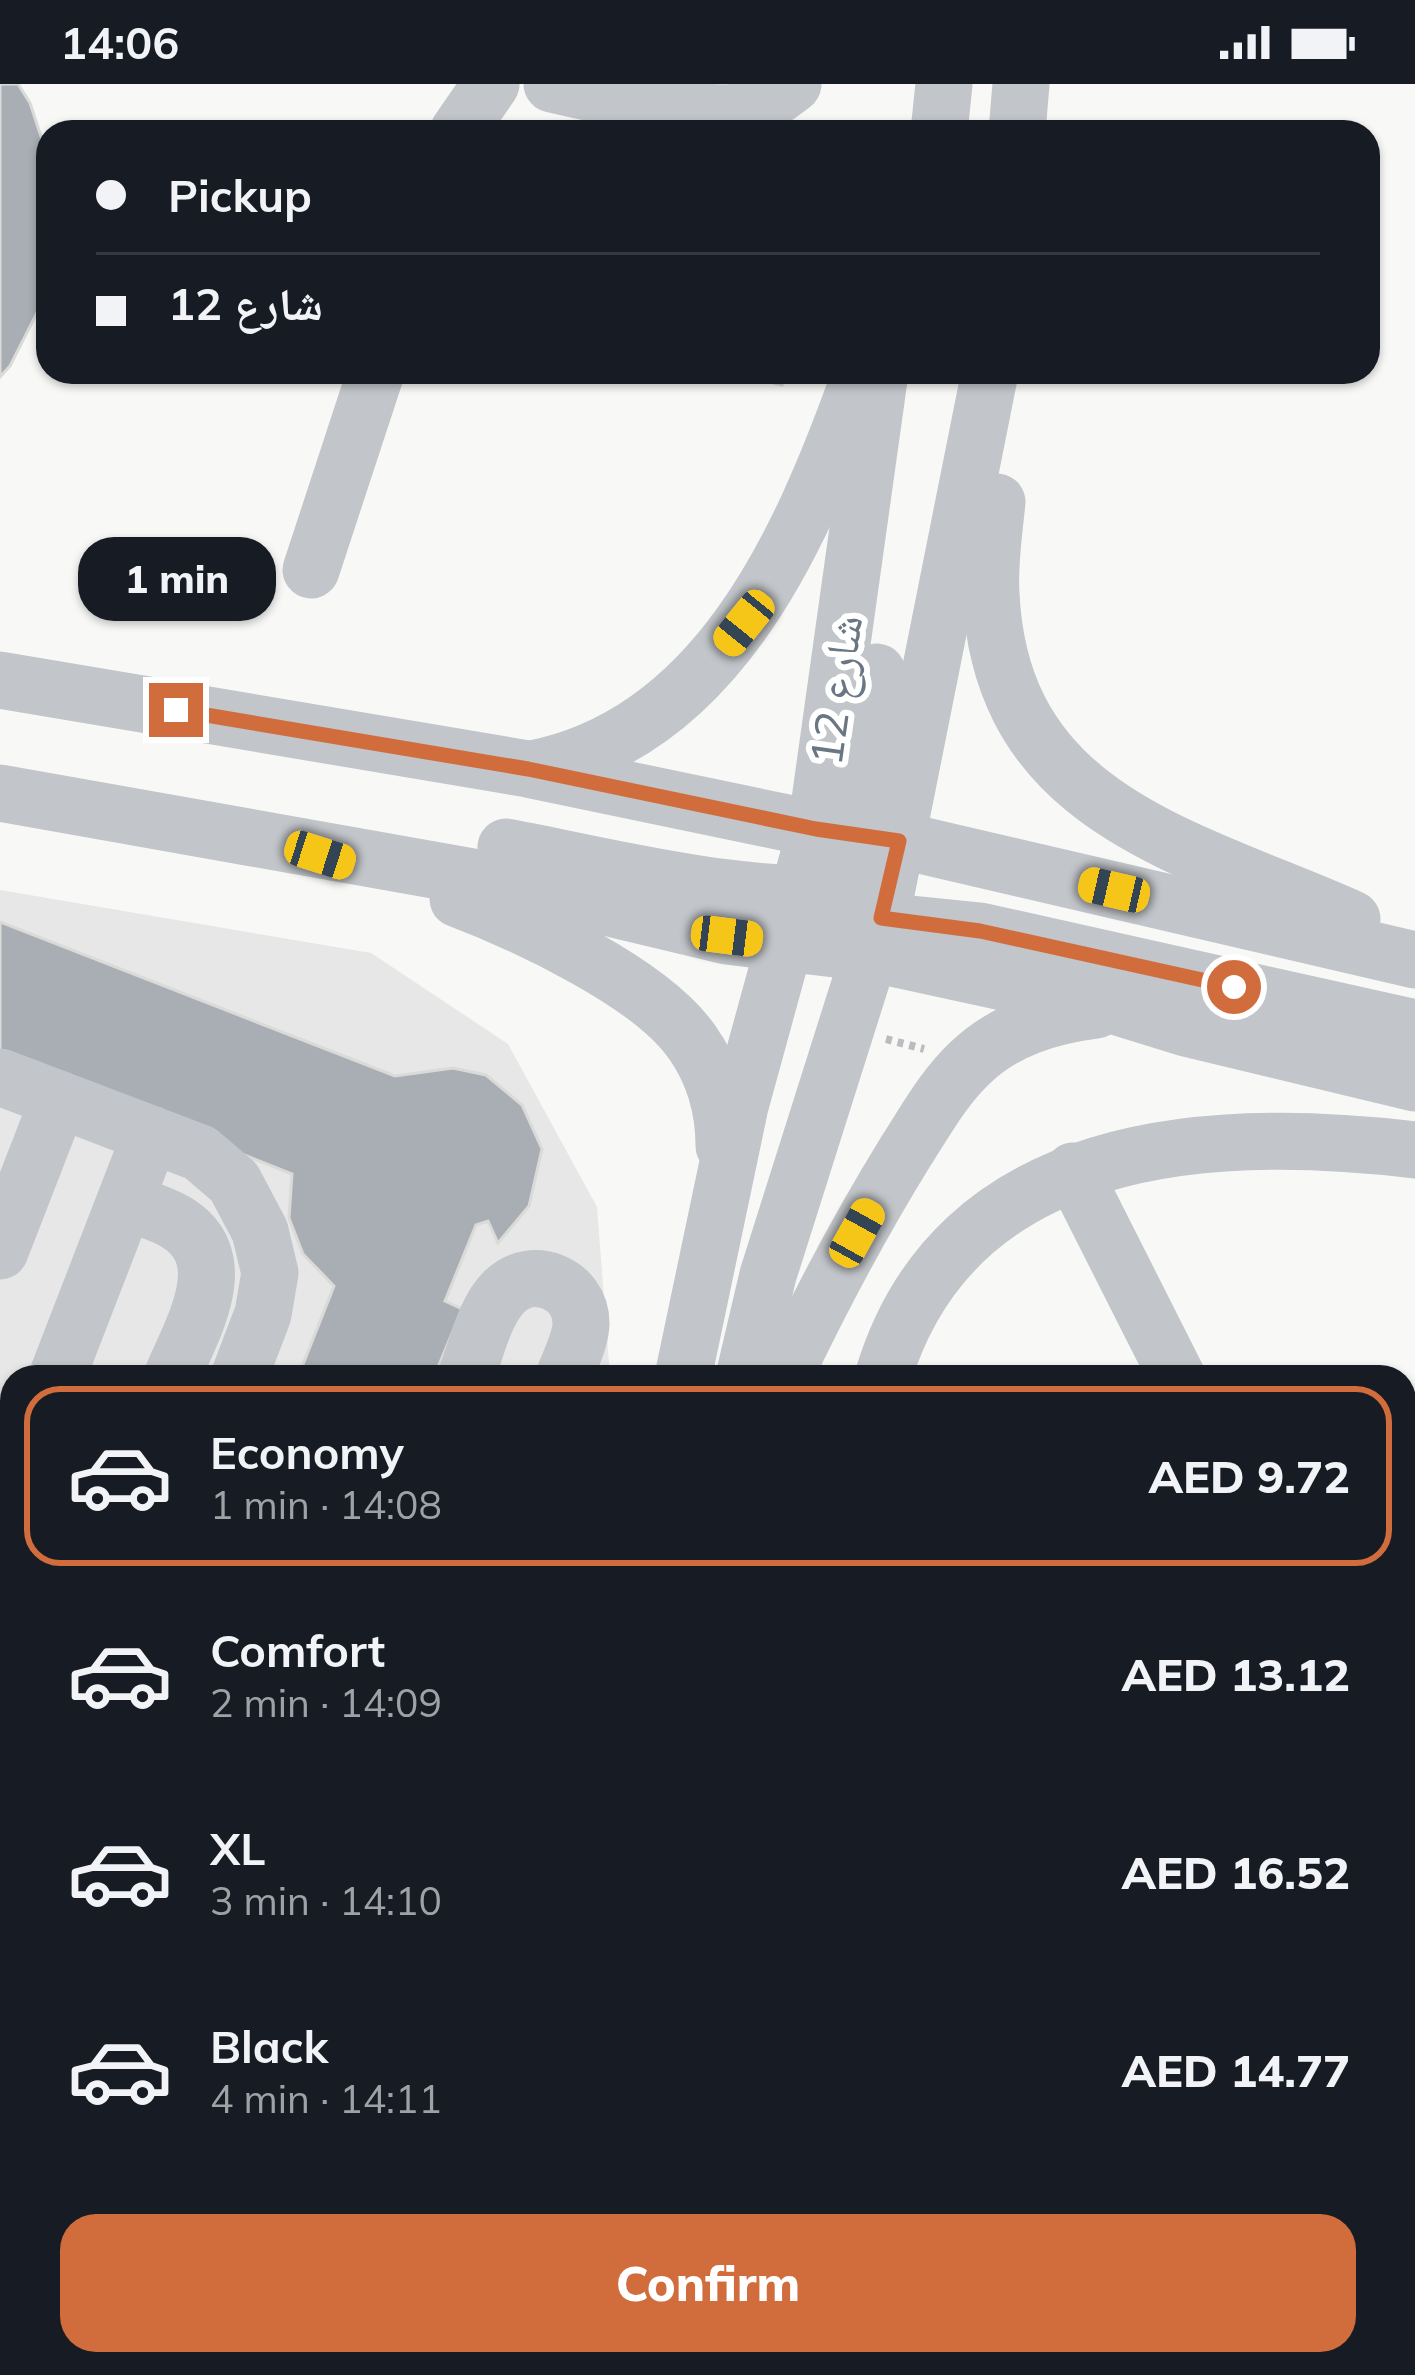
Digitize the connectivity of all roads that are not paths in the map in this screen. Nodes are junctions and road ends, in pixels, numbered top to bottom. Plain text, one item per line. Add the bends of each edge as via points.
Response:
1 (491, 84) edge
2 (553, 84) edge
3 (793, 84) edge
4 (920, 84) edge
5 (944, 84) edge
6 (1021, 84) edge
7 (466, 120) edge
8 (916, 120) edge
9 (940, 120) edge
10 (1018, 120) edge
11 (372, 384) edge
12 (856, 384) edge
13 (880, 384) edge
14 (910, 384) edge
15 (987, 384) edge
16 (1007, 384) edge
17 (311, 570) dead end
18 (0, 680) edge
19 (528, 769) junction
20 (26, 798) edge
21 (277, 841) junction
22 (862, 882) junction
23 (791, 918) junction
24 (1415, 951) edge
25 (1415, 960) edge
26 (1118, 1007) junction
27 (1415, 1028) edge
28 (0, 1077) edge
29 (1415, 1083) edge
30 (59, 1099) junction
31 (151, 1134) junction
32 (1415, 1150) edge
33 (16, 1163) edge
34 (1073, 1171) junction
35 (719, 1193) junction
36 (127, 1202) junction
37 (0, 1250) edge
38 (63, 1365) edge
39 (177, 1365) edge
40 (243, 1365) edge
41 (471, 1365) edge
42 (569, 1365) edge
43 (685, 1365) edge
44 (747, 1365) edge
45 (790, 1365) edge
46 (887, 1365) edge
47 (1171, 1365) edge

1 - 7 street
2 - 3 street via 708,112 743,111
4 - 8 street
5 - 9 street
6 - 10 street
11 - 17 street
12 - 19 street via 773,574 708,667 619,737 567,762
13 - 22 street, شارع 12
14 - 22 street
15 - 22 street, شارع 12
16 - 24 street via 990,590 994,633 1020,715 1047,754 1080,788 1160,837
18 - 19 street, شارع 12
19 - 22 street, شارع 12
20 - 21 street
20 - 23 street via 195,789 755,892
21 - 23 street via 501,882 727,936
21 - 35 street via 487,910 656,1006 692,1041 717,1090
22 - 23 street
22 - 23 street
22 - 25 street, شارع 12
22 - 26 street, شارع 12
22 - 27 street via 980,931
22 - 44 street, شارع 12 via 844,1029
23 - 35 street
26 - 29 street, شارع 12
26 - 45 street via 1029,1025 972,1061 874,1202
28 - 30 street
30 - 31 street
30 - 33 street
31 - 36 street
31 - 40 street via 219,1166 260,1232 269,1294
32 - 34 street via 1251,1141 1161,1150
33 - 37 street
34 - 46 street via 1017,1197 967,1235 925,1282
34 - 47 street
35 - 43 street
36 - 38 street
36 - 39 street via 175,1221 203,1250 207,1288
41 - 42 street via 501,1294 534,1277 553,1281 578,1306 582,1325

